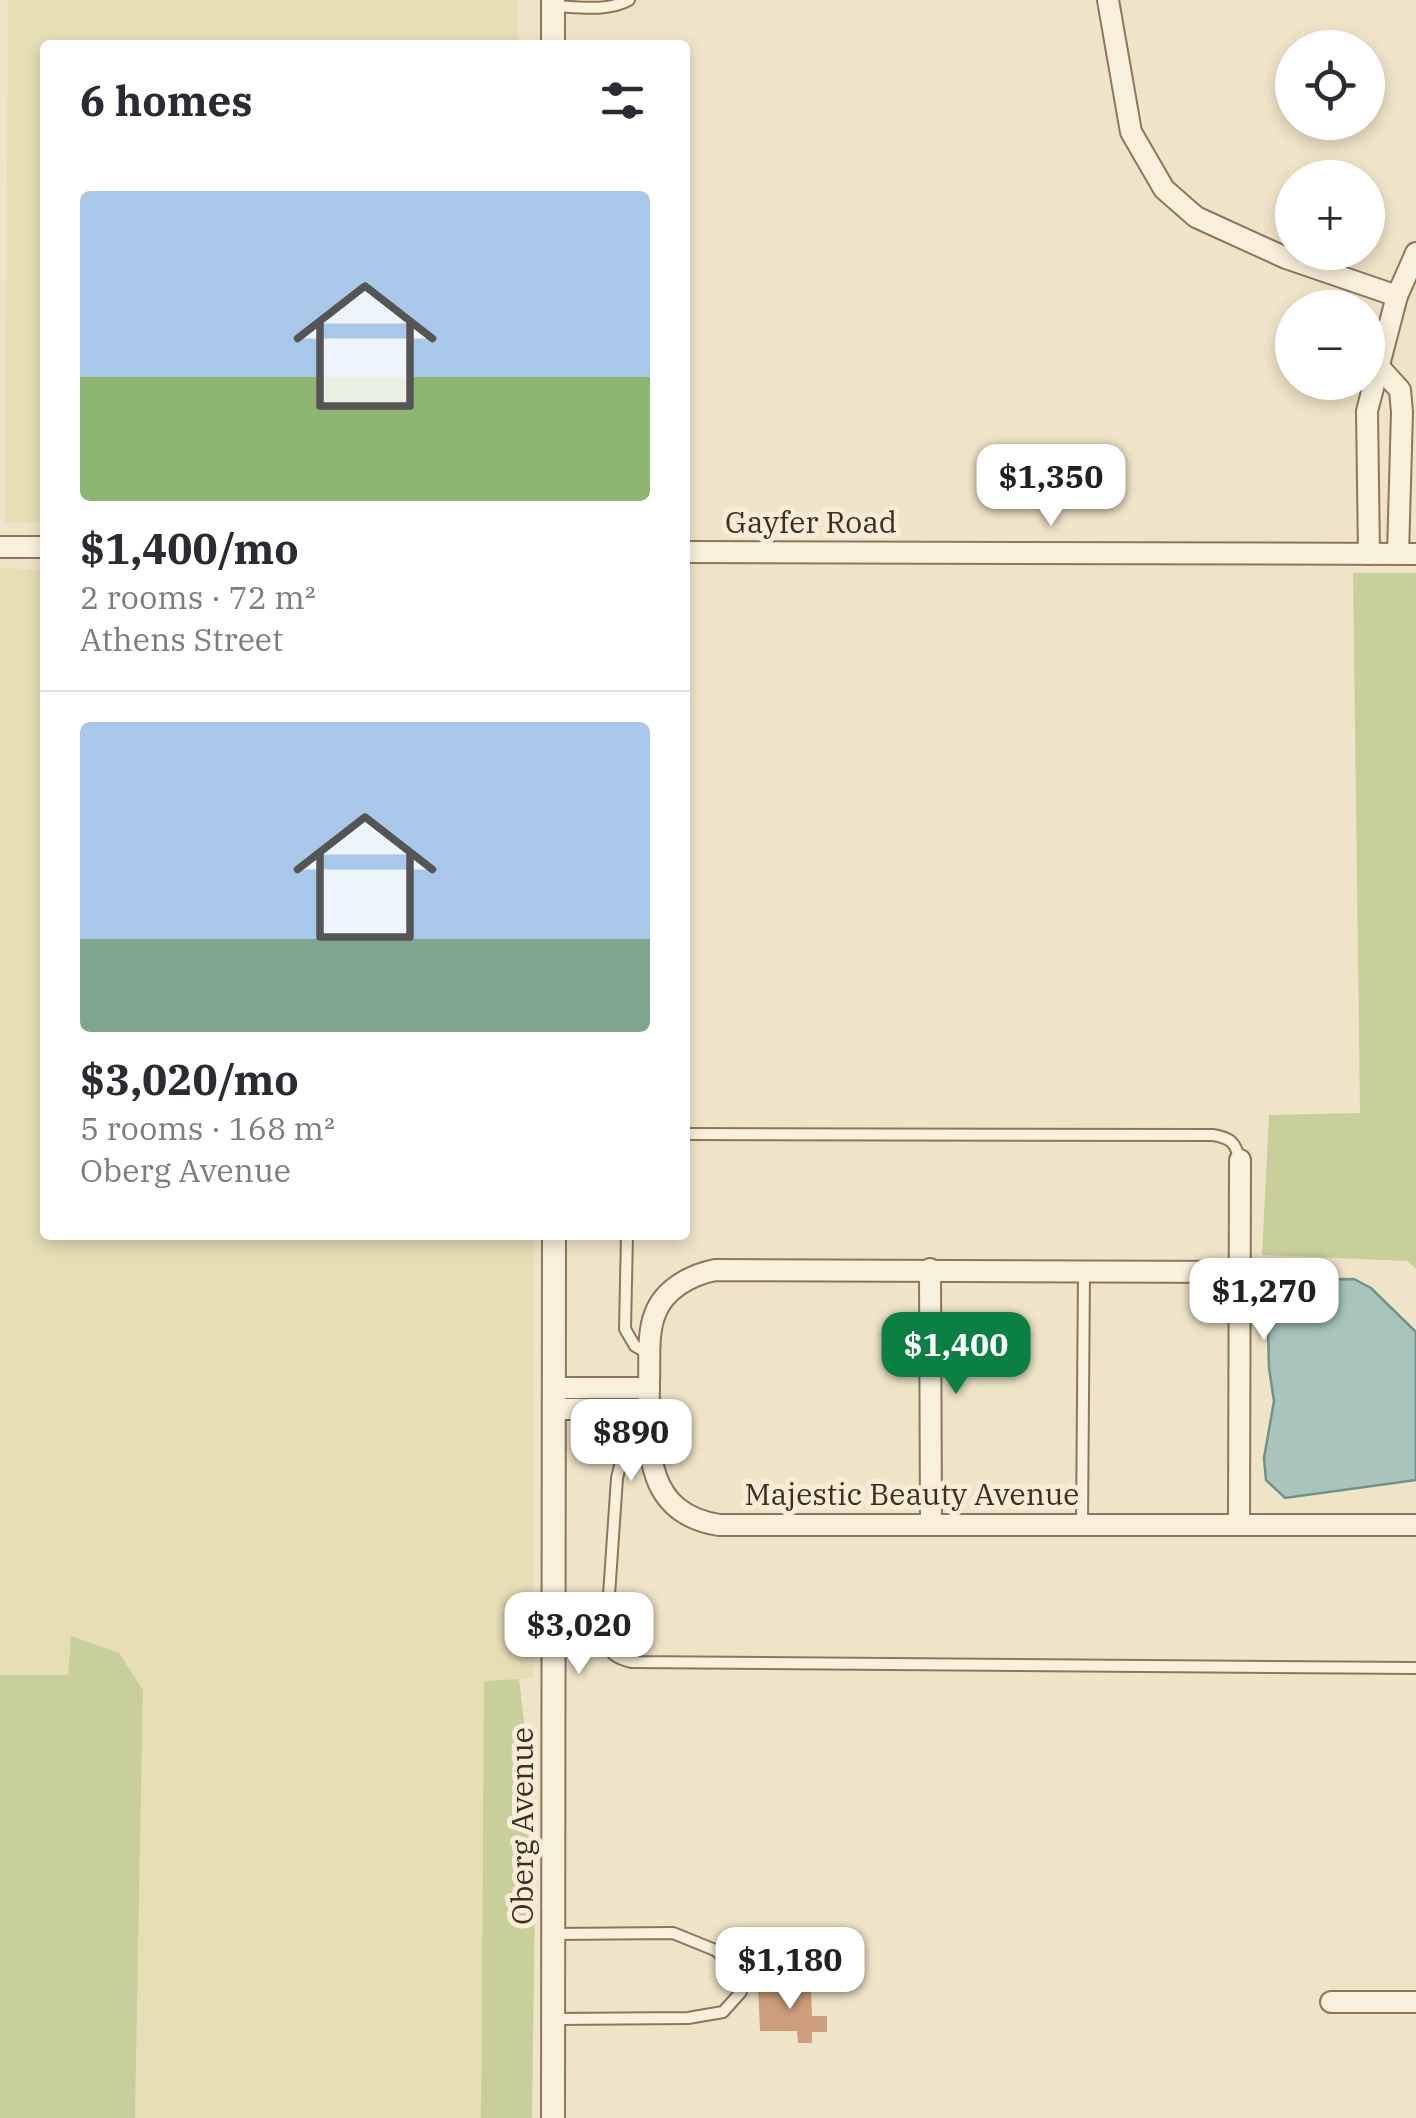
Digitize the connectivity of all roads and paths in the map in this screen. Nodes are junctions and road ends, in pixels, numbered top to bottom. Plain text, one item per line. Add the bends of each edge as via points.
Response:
1 (629, 0) edge
2 (1108, 0) edge
3 (553, 3) edge
4 (553, 40) edge
5 (1416, 253) edge
6 (1397, 296) junction
7 (1385, 347) edge
8 (1385, 374) edge
9 (1369, 400) edge
10 (0, 547) edge
11 (40, 547) edge
12 (690, 552) edge
13 (1369, 554) junction
14 (1407, 554) edge
15 (690, 1134) edge
16 (1240, 1160) joint
17 (554, 1240) edge
18 (628, 1240) edge
19 (930, 1269) junction
20 (1084, 1271) junction
21 (1240, 1272) junction
22 (650, 1354) junction
23 (554, 1398) junction
24 (649, 1399) junction
25 (650, 1453) junction
26 (931, 1525) junction
27 (1082, 1526) junction
28 (1239, 1526) junction
29 (1416, 1526) edge
30 (1416, 1668) edge
31 (553, 1934) junction
32 (1330, 2002) dead end
33 (1416, 2002) edge
34 (553, 2019) junction
35 (552, 2118) edge

1 - 3 lane via 602,7
2 - 6 street via 1131,132 1164,188 1196,217 1286,258
3 - 4 street
5 - 6 street
6 - 7 street
8 - 14 street via 1400,390
9 - 13 street
10 - 11 street
12 - 13 street, Gayfer Road
13 - 14 street, Gayfer Road
15 - 16 lane via 1213,1135 1235,1144
16 - 21 street
17 - 23 street, Oberg Avenue
18 - 22 lane via 625,1329
19 - 20 street, Majestic Beauty Avenue
19 - 22 street, Majestic Beauty Avenue via 698,1274 666,1295 655,1314
19 - 26 street
20 - 21 street, Majestic Beauty Avenue
20 - 27 lane
21 - 28 street
22 - 24 street, Majestic Beauty Avenue
23 - 24 street
23 - 31 street, Oberg Avenue
24 - 25 street, Majestic Beauty Avenue
25 - 26 street, Majestic Beauty Avenue via 666,1497 701,1522
25 - 30 lane via 620,1466 617,1478 606,1639 616,1658
26 - 27 street, Majestic Beauty Avenue
27 - 28 street, Majestic Beauty Avenue
28 - 29 street, Majestic Beauty Avenue
31 - 34 street, Oberg Avenue
31 - 34 lane via 674,1933 715,1950 738,1969 741,1992 724,2012 688,2018
32 - 33 street
34 - 35 street, Oberg Avenue

